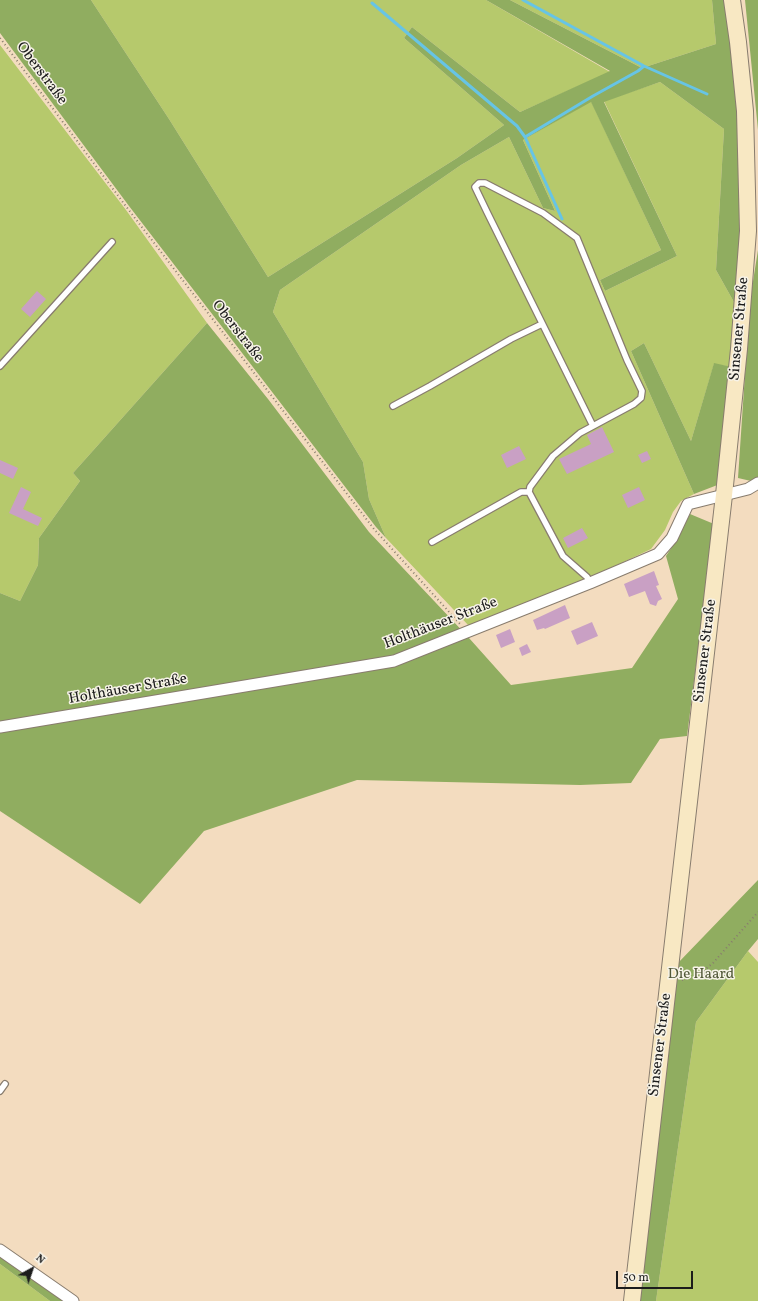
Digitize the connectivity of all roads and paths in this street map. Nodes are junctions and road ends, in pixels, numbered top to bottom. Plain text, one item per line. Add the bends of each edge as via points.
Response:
1 (732, 0) edge
2 (0, 38) edge
3 (112, 242) dead end
4 (542, 324) junction
5 (0, 366) edge
6 (393, 406) dead end
7 (593, 426) junction
8 (758, 483) edge
9 (529, 492) junction
10 (724, 496) junction
11 (432, 542) dead end
12 (590, 583) junction
13 (466, 631) junction
14 (0, 727) edge
15 (758, 912) edge
16 (669, 980) junction
17 (5, 1084) dead end
18 (0, 1092) edge
19 (0, 1250) edge
20 (73, 1301) edge
21 (632, 1301) edge

1 - 10 main road, Sinsener Straße via 745,111 748,232
2 - 13 path, Oberstraße via 374,529
3 - 5 lane
4 - 6 lane
4 - 7 lane
4 - 7 lane via 476,187 479,183 485,183 542,213 577,238 642,391 641,398 634,404
7 - 9 lane via 580,433 554,456
8 - 10 street, Holthäuser Straße via 748,489
9 - 11 lane via 521,492
9 - 12 lane via 564,556 587,577
10 - 12 street, Holthäuser Straße via 688,504 672,538 658,554
10 - 16 main road, Sinsener Straße
12 - 13 street, Holthäuser Straße
13 - 14 street, Holthäuser Straße via 394,661
15 - 16 path via 713,963 697,976 679,981
16 - 21 main road, Sinsener Straße
17 - 18 lane
19 - 20 street

